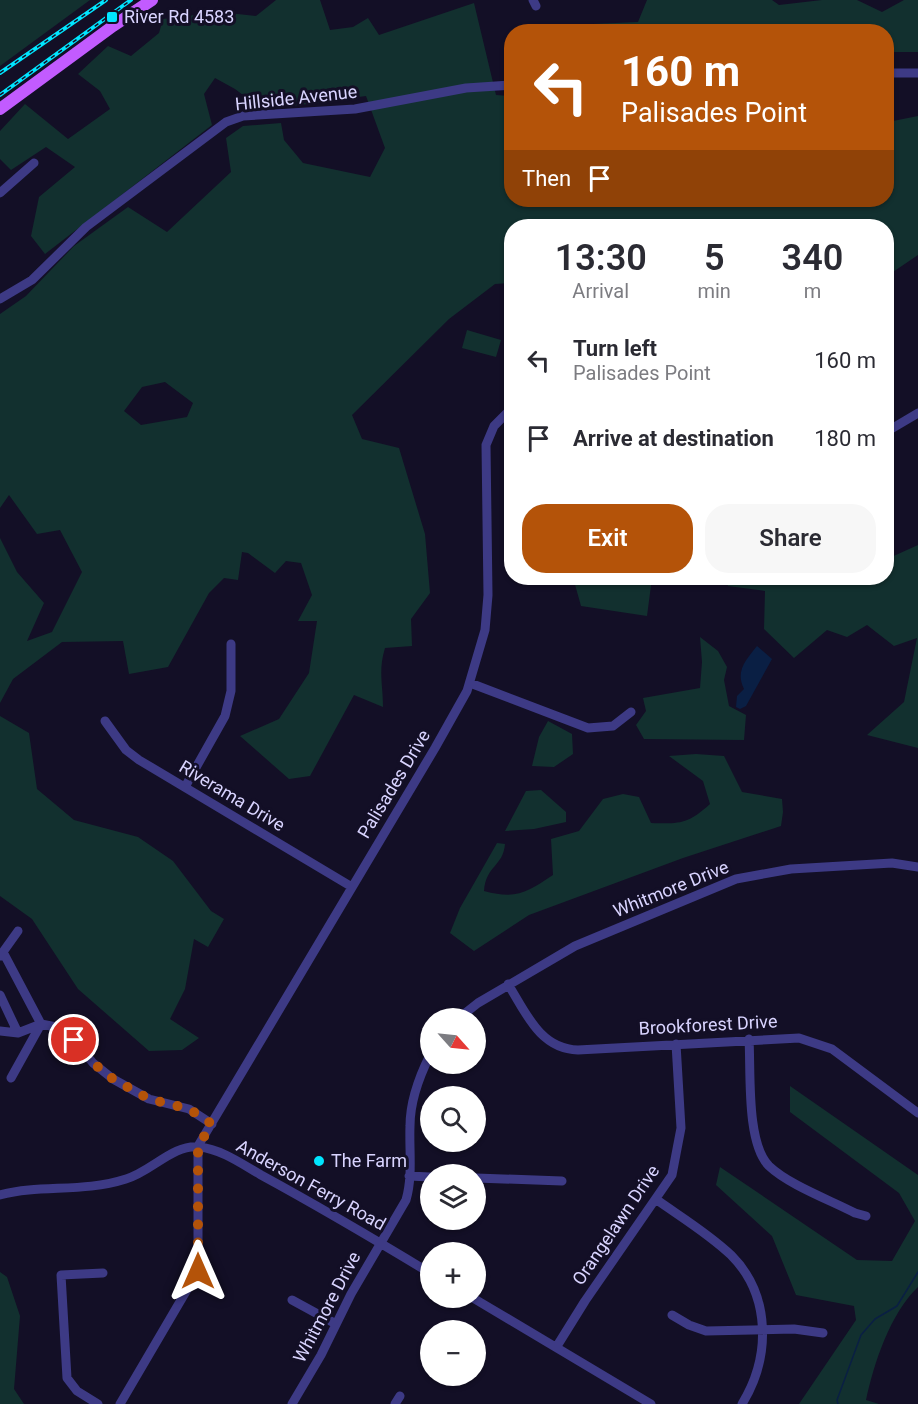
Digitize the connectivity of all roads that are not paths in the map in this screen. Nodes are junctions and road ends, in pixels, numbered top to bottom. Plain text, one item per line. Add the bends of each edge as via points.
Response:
1 (152, 0) edge
2 (918, 72) edge
3 (894, 73) edge
4 (504, 85) edge
5 (0, 109) edge
6 (34, 163) dead end
7 (0, 177) edge
8 (4, 190) edge
9 (0, 299) edge
10 (918, 413) edge
11 (504, 416) edge
12 (894, 427) edge
13 (231, 644) dead end
14 (470, 683) junction
15 (631, 712) dead end
16 (105, 721) dead end
17 (184, 787) junction
18 (918, 867) edge
19 (352, 887) junction
20 (18, 931) dead end
21 (2, 954) edge
22 (508, 984) junction
23 (0, 995) edge
24 (473, 1008) edge
25 (41, 1024) junction
26 (0, 1030) edge
27 (18, 1033) junction
28 (749, 1039) junction
29 (676, 1044) junction
30 (422, 1074) edge
31 (10, 1078) dead end
32 (918, 1113) edge
33 (212, 1124) junction
34 (198, 1146) junction
35 (409, 1176) junction
36 (420, 1177) edge
37 (486, 1178) edge
38 (562, 1180) dead end
39 (0, 1195) edge
40 (657, 1200) junction
41 (866, 1215) dead end
42 (381, 1243) junction
43 (420, 1267) edge
44 (103, 1273) dead end
45 (292, 1300) dead end
46 (486, 1305) edge
47 (672, 1316) dead end
48 (336, 1324) junction
49 (763, 1330) junction
50 (823, 1333) dead end
51 (557, 1346) junction
52 (98, 1404) edge
53 (120, 1404) edge
54 (292, 1404) edge
55 (651, 1404) edge
56 (742, 1404) edge

1 - 5 main road
2 - 3 street
4 - 9 street, Hillside Avenue via 355,109 243,116 226,122 86,227 32,280
6 - 8 street
7 - 8 street
10 - 12 street
11 - 14 street, Palisades Drive via 494,426 485,451 487,613 482,647
13 - 17 street via 231,691 225,716
14 - 15 street via 588,728 613,726
14 - 19 street, Palisades Drive
16 - 17 street, Riverama Drive via 132,755
17 - 19 street, Riverama Drive
18 - 22 street, Whitmore Drive via 892,863 836,866 736,879 575,946
19 - 33 street, Palisades Drive
20 - 21 street
21 - 25 street
22 - 24 street, Whitmore Drive
22 - 29 street, Brookforest Drive via 536,1030 557,1046 578,1050
23 - 27 street
25 - 27 street
25 - 31 street
25 - 33 street via 69,1034 93,1063 125,1085 149,1099 189,1109
26 - 27 street
28 - 29 street, Brookforest Drive
28 - 32 street, Brookforest Drive via 788,1037 822,1044
28 - 41 street via 755,1136 764,1160 781,1175
29 - 40 street, Orangelawn Drive via 681,1134 672,1175
30 - 35 street, Whitmore Drive via 411,1111
33 - 34 street, Palisades Drive
34 - 39 street via 181,1148 148,1170 113,1183 86,1189
34 - 42 street, Anderson Ferry Road via 213,1149
34 - 53 street via 198,1271
35 - 36 street
35 - 42 street, Whitmore Drive via 406,1200
37 - 38 street
40 - 49 street via 738,1263 753,1288
40 - 51 street, Orangelawn Drive
42 - 43 street, Anderson Ferry Road
42 - 48 street, Whitmore Drive
44 - 52 street via 61,1275 67,1378 77,1391
45 - 48 street
46 - 51 street
47 - 49 street via 706,1331
48 - 54 street, Whitmore Drive
49 - 50 street
49 - 56 street via 757,1373
51 - 55 street

